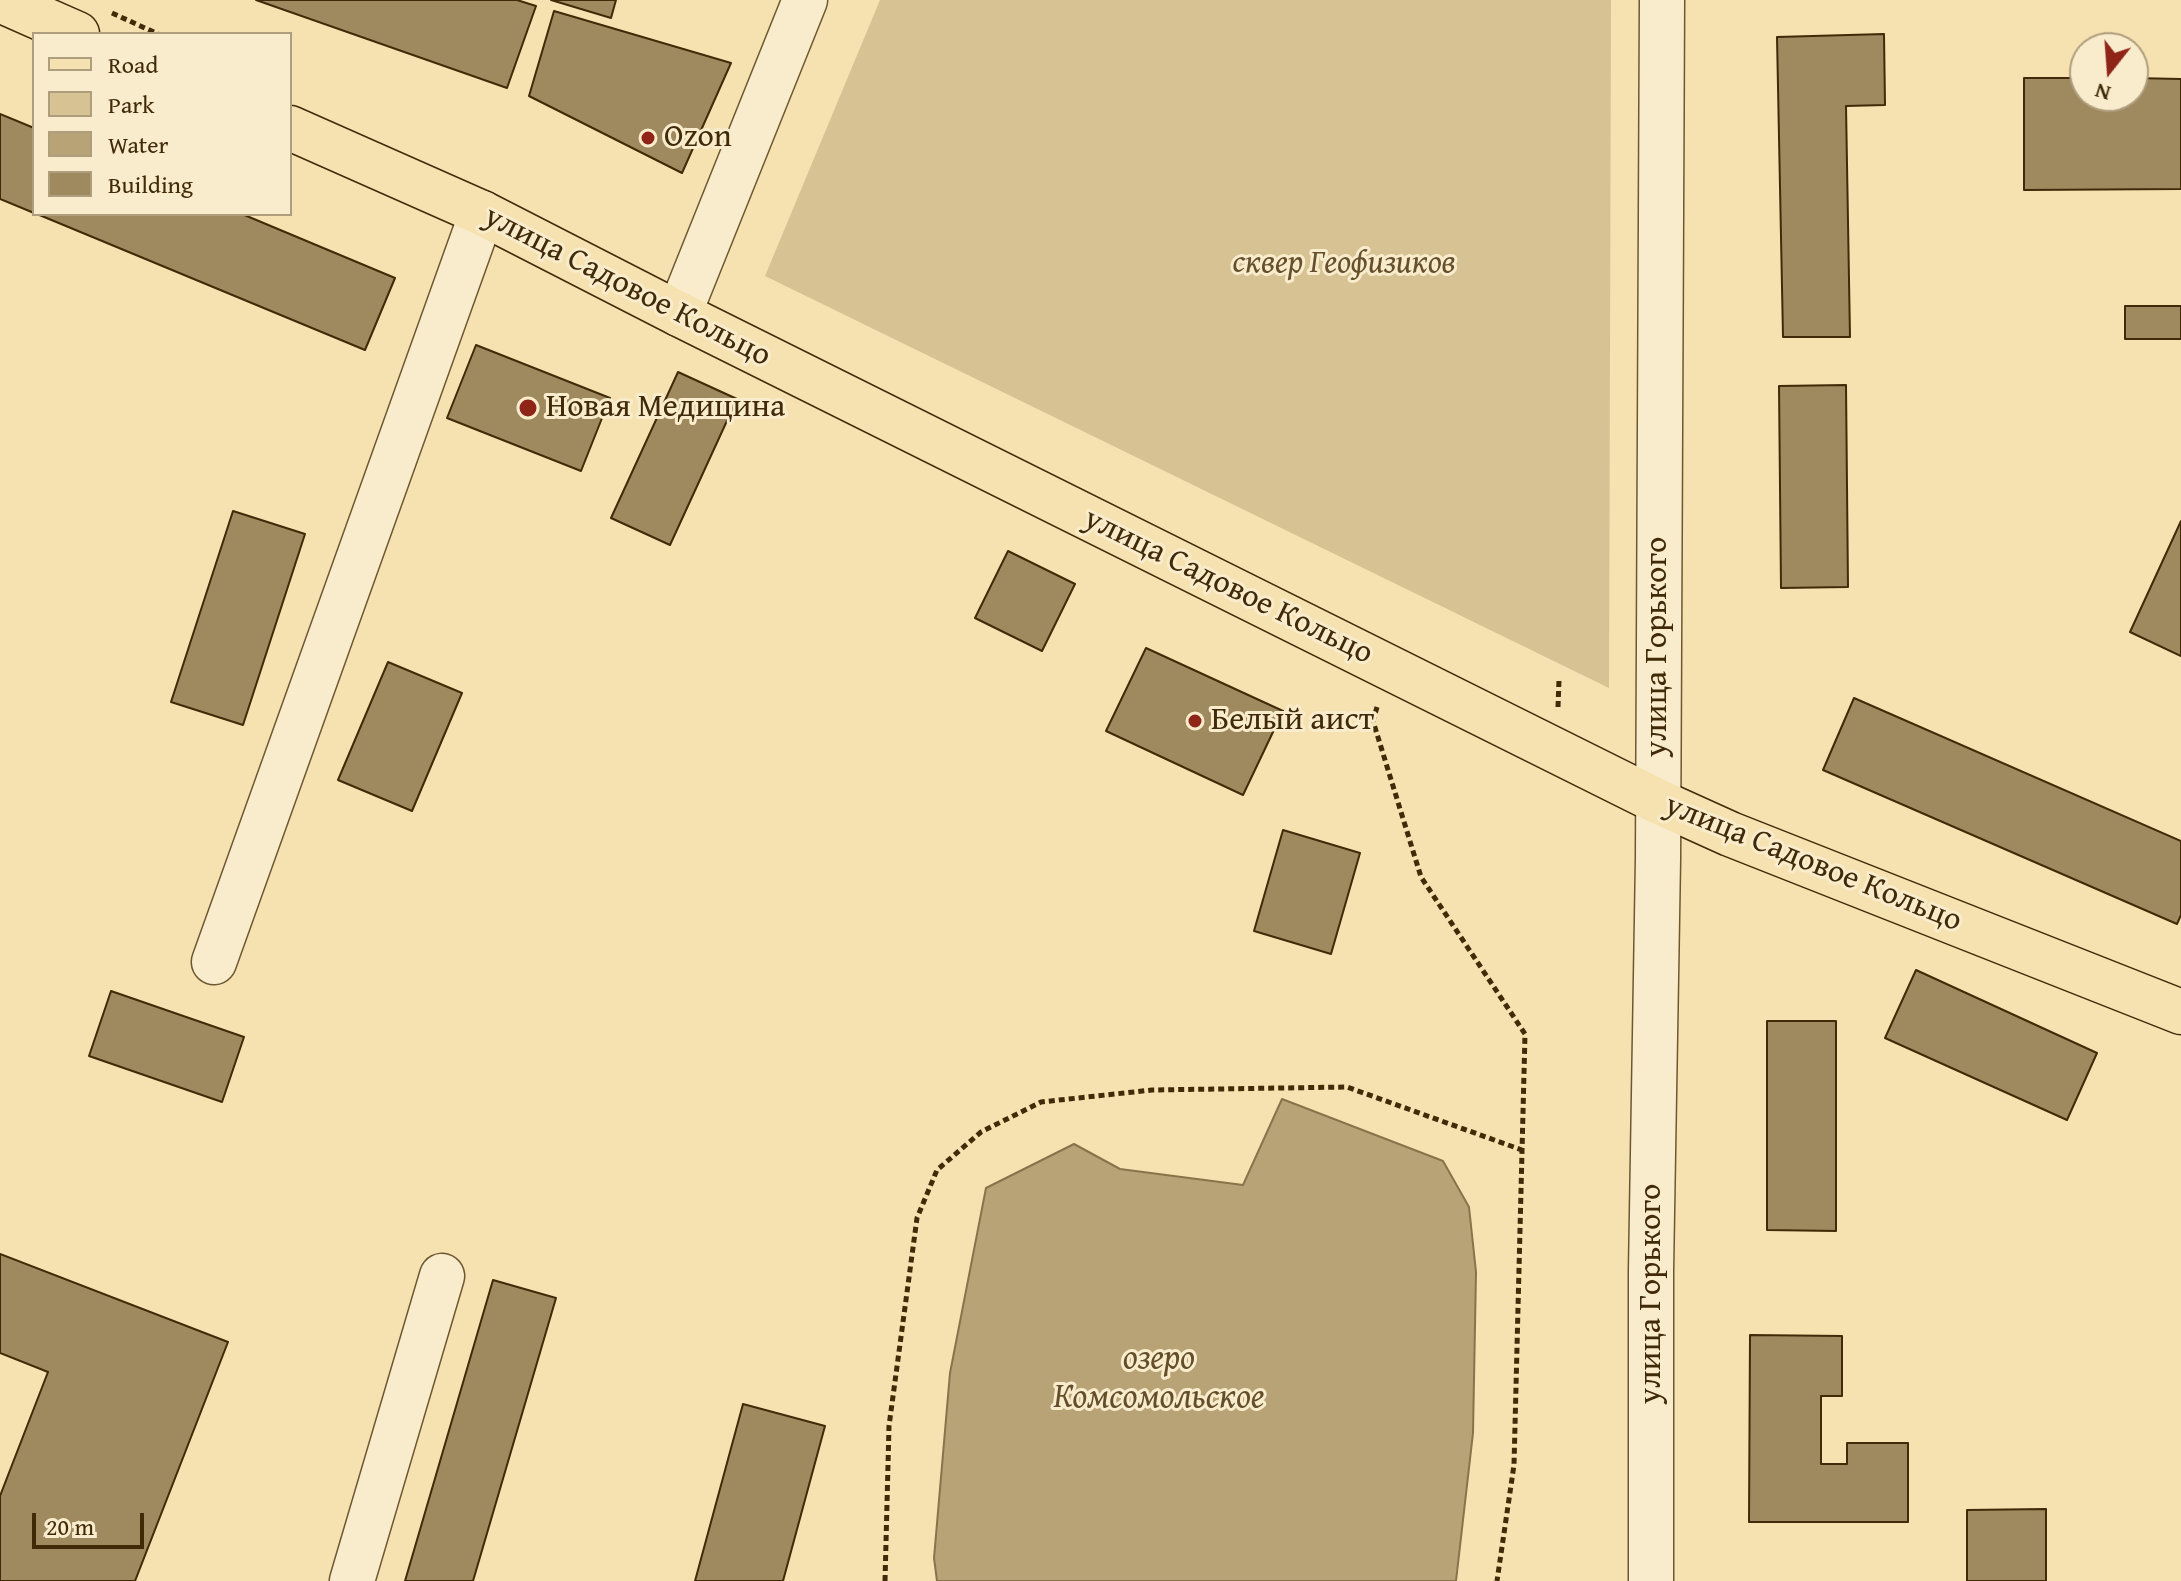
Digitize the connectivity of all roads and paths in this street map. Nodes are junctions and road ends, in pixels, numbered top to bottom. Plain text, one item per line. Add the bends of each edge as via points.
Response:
1 (0, 0) edge
2 (805, 0) edge
3 (1662, 0) edge
4 (92, 23) edge
5 (146, 32) edge
6 (292, 129) edge
7 (482, 213) junction
8 (679, 314) junction
9 (1389, 667) junction
10 (1657, 801) junction
11 (214, 962) dead end
12 (2181, 1012) edge
13 (1522, 1150) junction
14 (442, 1276) dead end
15 (352, 1581) edge
16 (885, 1581) edge
17 (1497, 1581) edge
18 (1651, 1581) edge

1 - 4 main road
2 - 8 street
3 - 10 street, улица Горького
4 - 5 path
6 - 7 main road, улица Садовое Кольцо
7 - 8 main road, улица Садовое Кольцо
7 - 11 street
8 - 9 main road, улица Садовое Кольцо
9 - 10 main road, улица Садовое Кольцо
9 - 13 path via 1373,721 1421,877 1525,1034
10 - 12 main road, улица Садовое Кольцо
10 - 18 street, улица Горького
13 - 16 path via 1347,1087 1152,1090 1041,1102 981,1132 937,1170 917,1218 889,1426
13 - 17 path via 1514,1465
14 - 15 street

